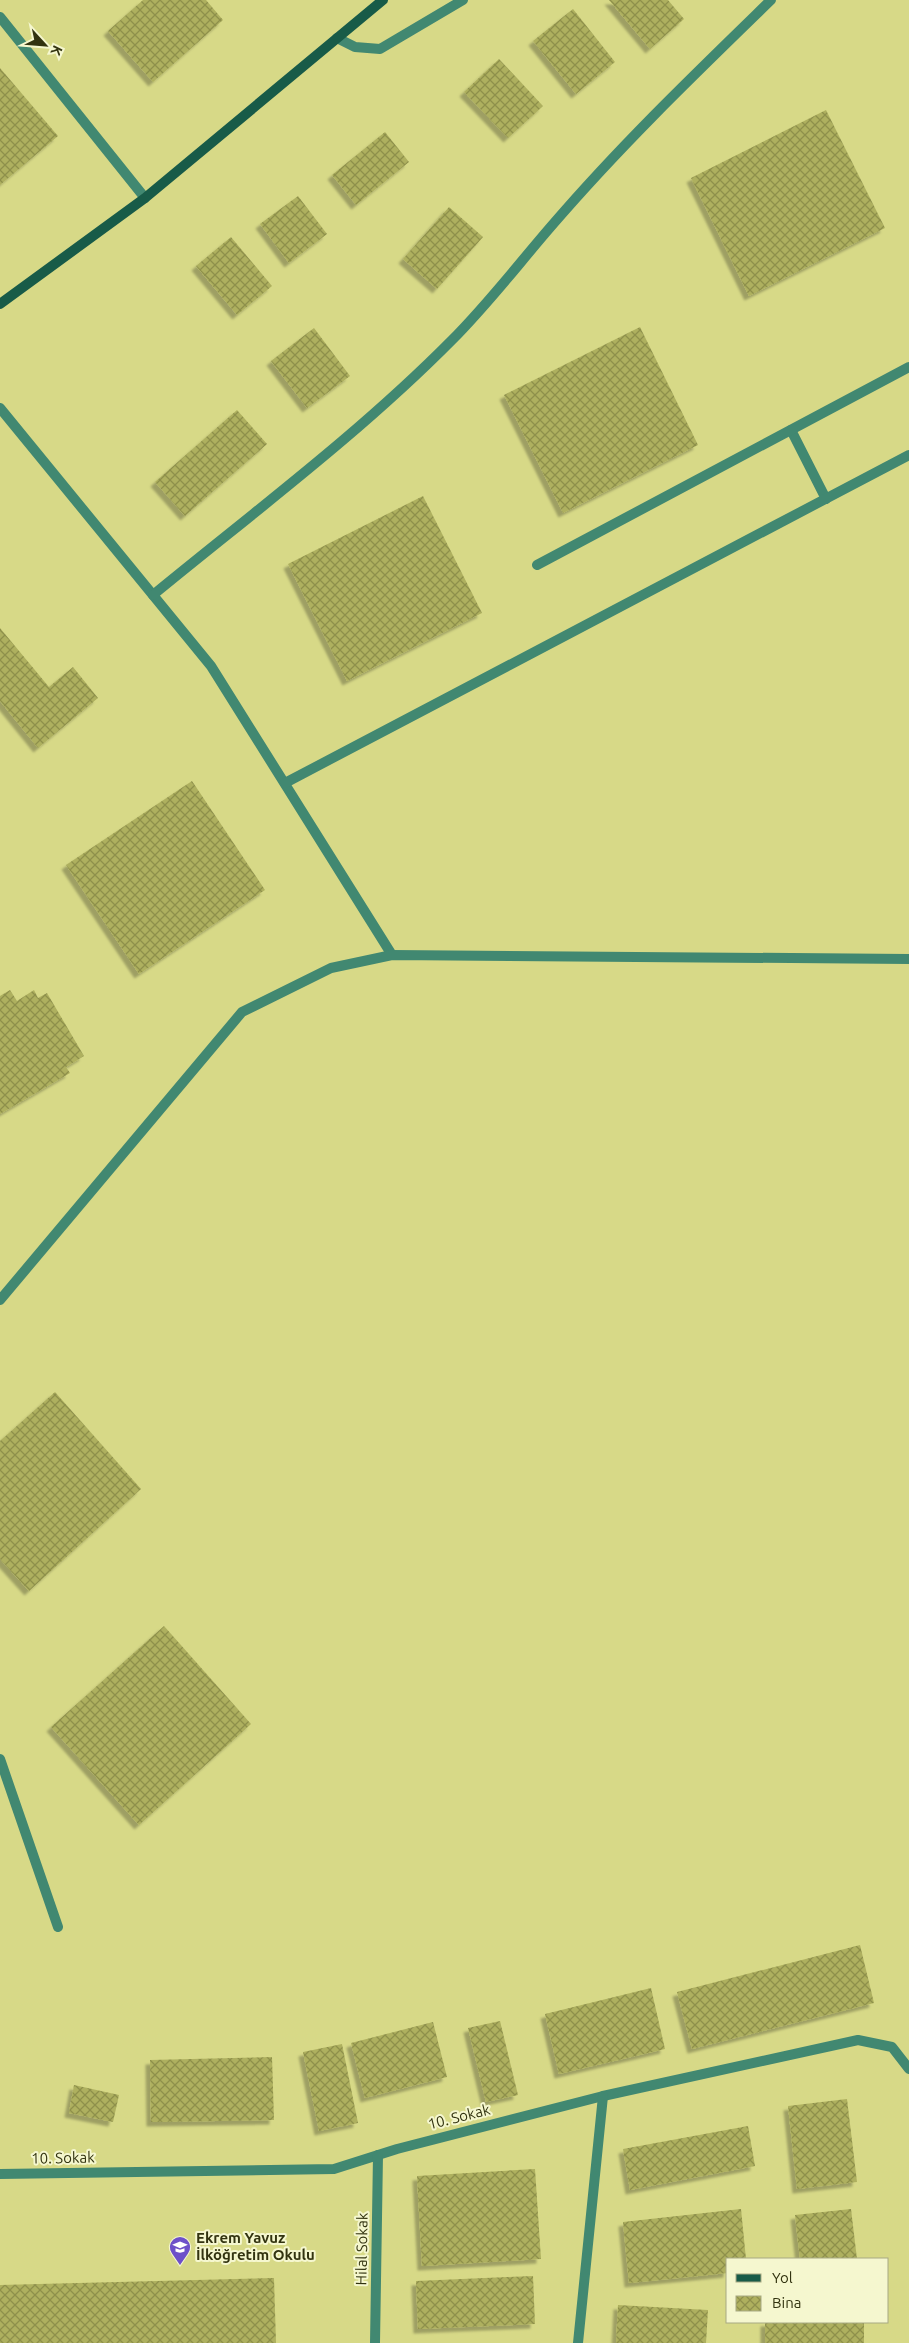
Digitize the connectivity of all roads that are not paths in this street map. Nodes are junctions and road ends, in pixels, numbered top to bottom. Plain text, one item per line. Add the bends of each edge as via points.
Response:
1 (383, 0) edge
2 (464, 0) edge
3 (771, 0) edge
4 (0, 17) edge
5 (337, 38) junction
6 (145, 198) junction
7 (0, 304) edge
8 (909, 367) edge
9 (0, 408) edge
10 (791, 430) junction
11 (909, 455) edge
12 (826, 499) junction
13 (537, 565) dead end
14 (153, 595) junction
15 (285, 784) junction
16 (392, 956) junction
17 (909, 960) edge
18 (0, 1300) edge
19 (0, 1759) edge
20 (58, 1927) dead end
21 (909, 2069) edge
22 (603, 2096) junction
23 (378, 2155) junction
24 (0, 2174) edge
25 (375, 2343) edge
26 (578, 2343) edge

1 - 5 main road
2 - 5 street via 380,50 355,47
3 - 14 street via 629,142 555,222 506,282 405,386
4 - 6 street
5 - 6 main road
6 - 7 main road
8 - 10 street
9 - 14 street
10 - 12 street
10 - 13 street
11 - 12 street
12 - 15 street
14 - 15 street via 211,666
15 - 16 street
16 - 17 street
16 - 18 street via 331,968 242,1012
19 - 20 street
21 - 22 street, 10. Sokak via 892,2047 858,2040
22 - 23 street, 10. Sokak
22 - 26 street
23 - 24 street, 10. Sokak via 334,2170
23 - 25 street, Hilal Sokak

